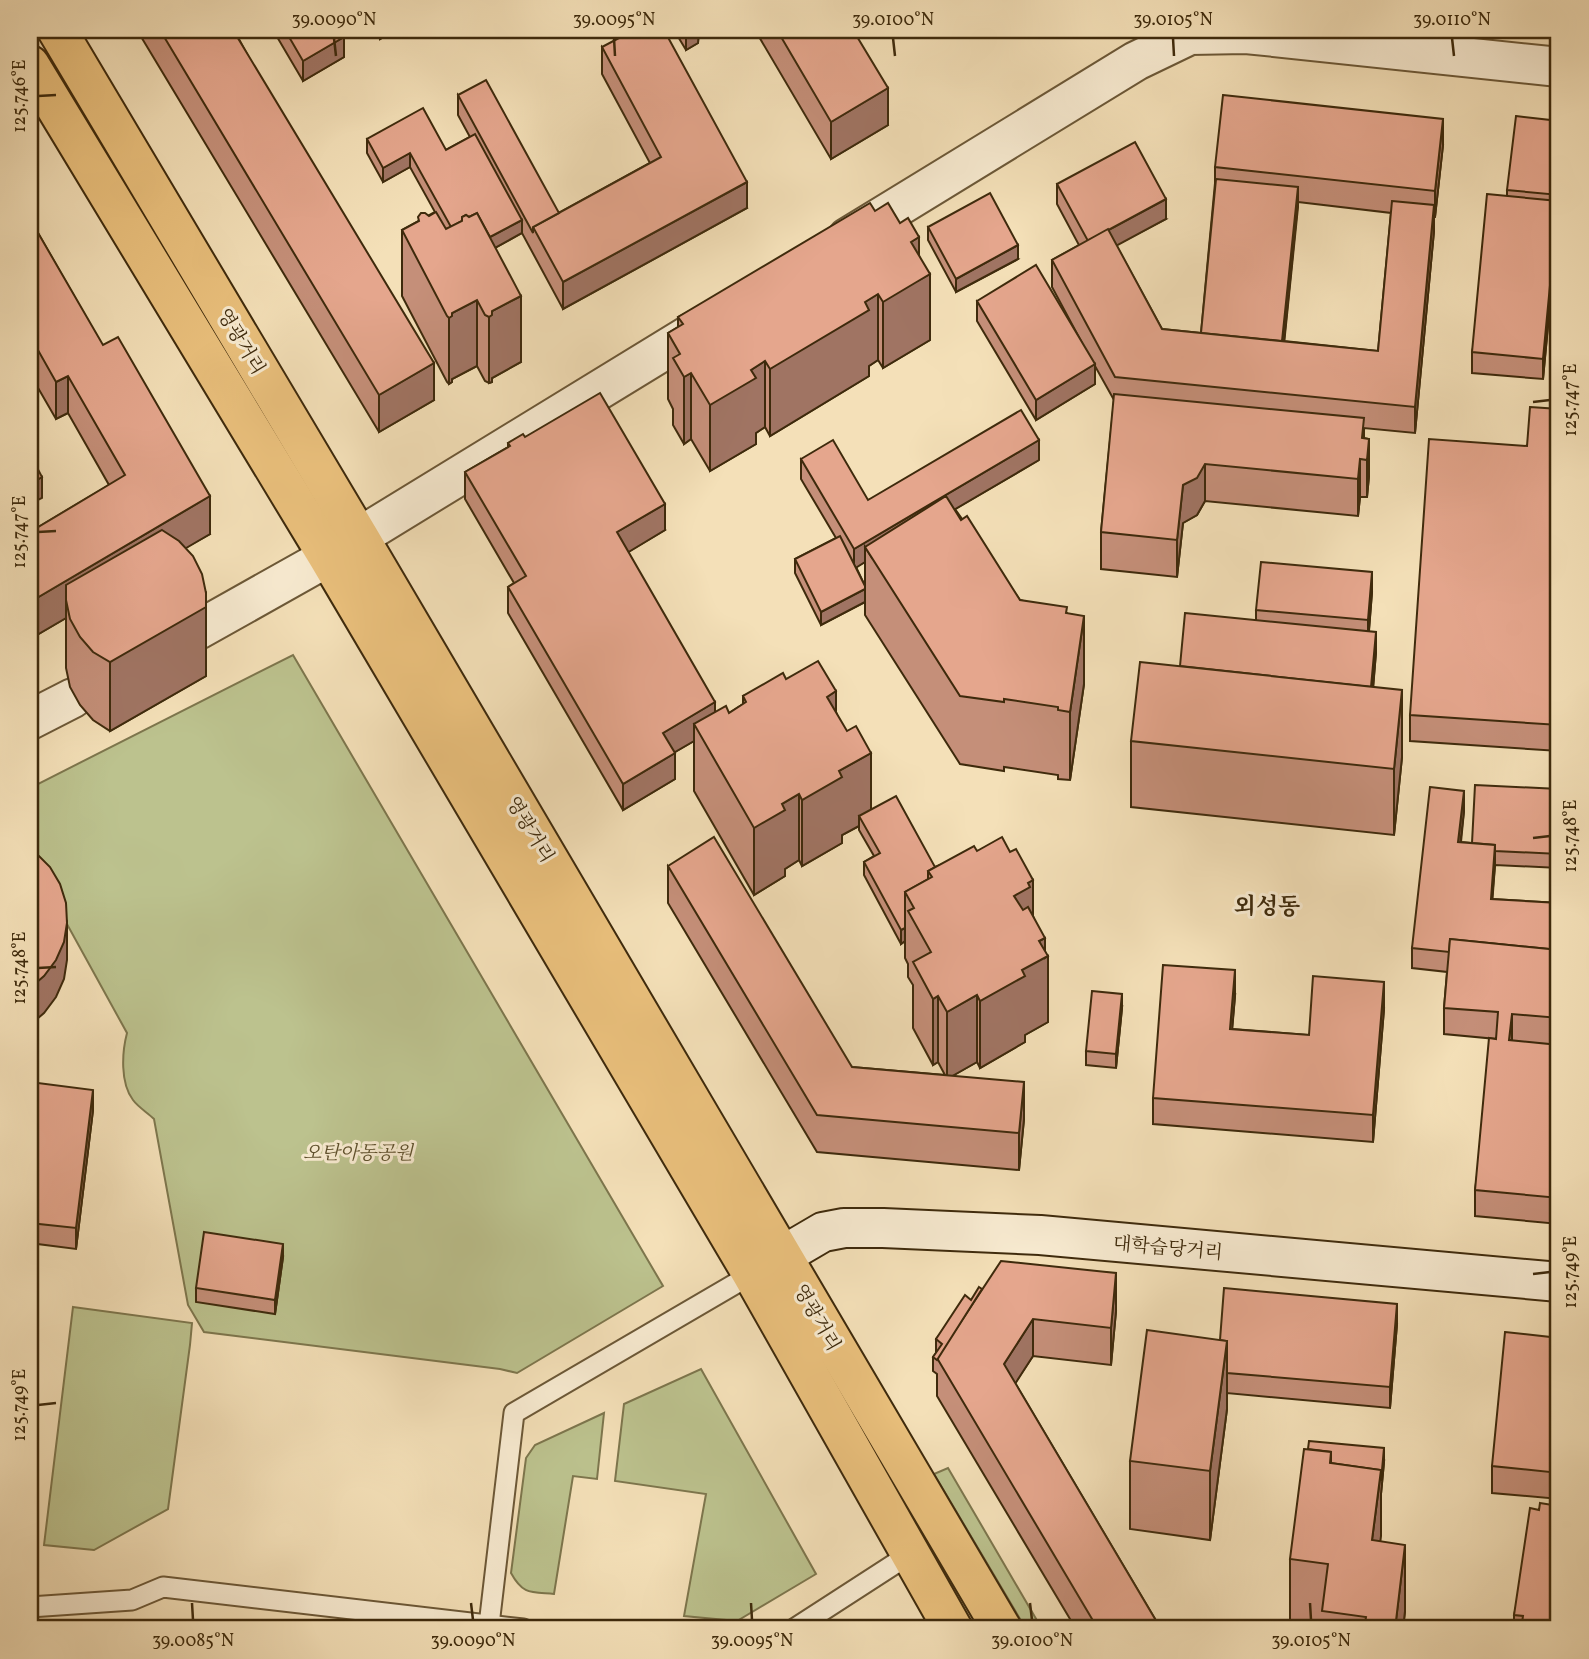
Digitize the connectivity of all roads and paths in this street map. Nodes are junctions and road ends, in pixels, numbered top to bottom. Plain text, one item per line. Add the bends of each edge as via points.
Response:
1 (57, 30) edge
2 (30, 65) edge
3 (1559, 67) edge
4 (815, 258) edge
5 (744, 301) edge
6 (344, 547) junction
7 (198, 630) edge
8 (74, 698) edge
9 (30, 720) edge
10 (767, 1265) junction
11 (1559, 1282) edge
12 (910, 1554) junction
13 (30, 1607) edge
14 (489, 1625) junction
15 (523, 1629) edge
16 (794, 1629) edge
17 (953, 1629) edge
18 (1002, 1629) edge

1 - 6 main road, 영광거리
2 - 6 main road, 영광거리
3 - 4 street via 1246,34 1190,35 1136,61
5 - 6 street
6 - 7 street
6 - 10 main road, 영광거리
8 - 9 street
10 - 11 street, 대학습당거리 via 823,1232 883,1228 1040,1235
10 - 12 main road, 영광거리
10 - 14 lane via 514,1413
10 - 18 main road, 영광거리
12 - 16 lane
12 - 17 main road, 영광거리
13 - 14 lane via 132,1600 163,1587
14 - 15 lane

